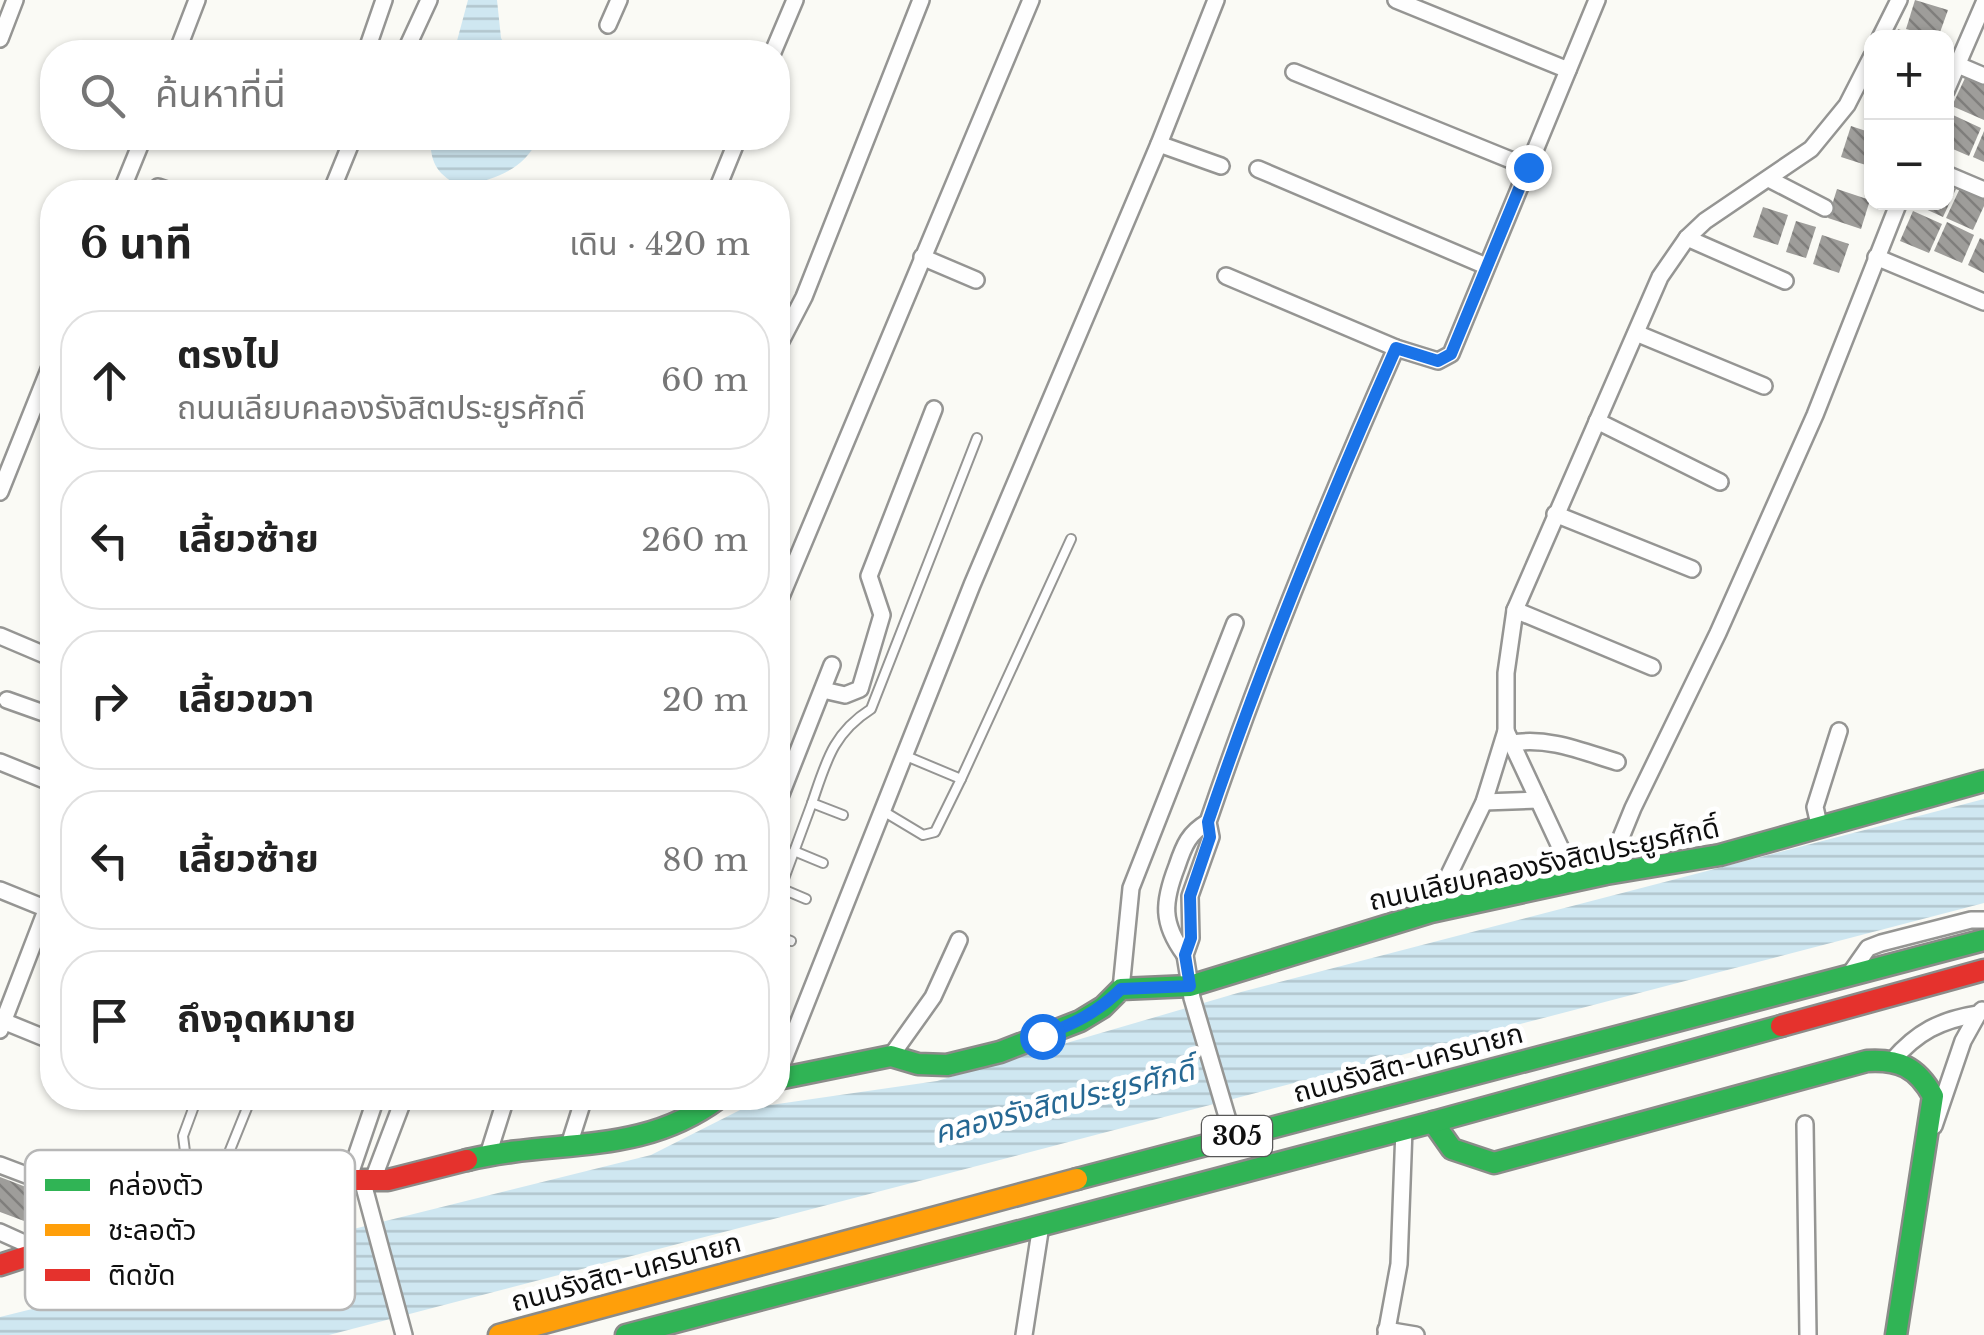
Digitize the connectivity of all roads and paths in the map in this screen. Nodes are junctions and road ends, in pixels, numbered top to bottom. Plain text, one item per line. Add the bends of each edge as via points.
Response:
1 (15, 0) edge
2 (197, 0) edge
3 (384, 0) edge
4 (619, 0) edge
5 (795, 0) edge
6 (921, 0) edge
7 (1030, 0) edge
8 (1216, 0) edge
9 (1396, 0) edge
10 (1597, 0) edge
11 (1899, 0) edge
12 (424, 2) edge
13 (1984, 4) edge
14 (608, 25) dead end
15 (1884, 30) edge
16 (0, 39) edge
17 (181, 40) edge
18 (370, 40) edge
19 (410, 40) edge
20 (779, 40) edge
21 (1958, 64) junction
22 (1568, 70) junction
23 (1294, 72) dead end
24 (1864, 72) edge
25 (1954, 73) edge
26 (1984, 76) edge
27 (1159, 144) junction
28 (138, 150) edge
29 (348, 150) edge
30 (733, 150) edge
31 (1220, 166) dead end
32 (1528, 167) junction
33 (1258, 169) dead end
34 (1954, 177) edge
35 (1769, 179) junction
36 (126, 180) edge
37 (335, 180) edge
38 (721, 180) edge
39 (1984, 190) edge
40 (1826, 208) dead end
41 (1896, 210) edge
42 (1687, 238) junction
43 (922, 257) junction
44 (1876, 257) junction
45 (1486, 266) junction
46 (1226, 276) dead end
47 (976, 280) dead end
48 (1784, 281) dead end
49 (1984, 302) edge
50 (790, 323) edge
51 (1636, 333) junction
52 (1396, 348) junction
53 (1764, 386) dead end
54 (40, 392) edge
55 (934, 409) dead end
56 (1597, 421) junction
57 (976, 438) dead end
58 (1720, 482) dead end
59 (0, 492) edge
60 (1555, 514) junction
61 (1071, 540) dead end
62 (1692, 570) dead end
63 (790, 575) edge
64 (1515, 610) junction
65 (1235, 623) dead end
66 (0, 636) edge
67 (40, 653) edge
68 (832, 665) dead end
69 (1652, 667) dead end
70 (824, 690) junction
71 (7, 700) dead end
72 (40, 712) edge
73 (1839, 731) dead end
74 (1509, 737) junction
75 (906, 756) junction
76 (0, 762) edge
77 (1617, 762) dead end
78 (790, 773) edge
79 (40, 778) edge
80 (961, 779) junction
81 (1984, 781) edge
82 (1538, 800) junction
83 (1484, 802) junction
84 (812, 803) junction
85 (884, 810) junction
86 (844, 816) dead end
87 (1208, 822) junction
88 (1820, 829) junction
89 (794, 851) junction
90 (790, 862) edge
91 (823, 864) dead end
92 (1606, 874) junction
93 (1576, 881) junction
94 (0, 890) edge
95 (790, 895) edge
96 (806, 899) dead end
97 (40, 902) edge
98 (1431, 912) junction
99 (1984, 920) edge
100 (40, 932) edge
101 (959, 940) dead end
102 (1980, 941) edge
103 (1185, 955) junction
104 (1979, 972) edge
105 (1847, 978) junction
106 (1121, 989) junction
107 (1191, 992) junction
108 (1981, 1010) edge
109 (2, 1025) edge
110 (40, 1037) edge
111 (790, 1046) edge
112 (892, 1056) junction
113 (1892, 1061) junction
114 (790, 1074) edge
115 (193, 1110) edge
116 (246, 1110) edge
117 (374, 1110) edge
118 (398, 1110) edge
119 (502, 1110) edge
120 (580, 1110) edge
121 (692, 1110) edge
122 (1433, 1122) junction
123 (1804, 1124) dead end
124 (1230, 1129) junction
125 (1404, 1129) junction
126 (1926, 1140) junction
127 (568, 1146) junction
128 (185, 1150) edge
129 (230, 1150) edge
130 (488, 1156) junction
131 (0, 1166) edge
132 (25, 1175) edge
133 (361, 1181) junction
134 (355, 1182) edge
135 (1041, 1225) junction
136 (0, 1232) edge
137 (25, 1243) edge
138 (25, 1256) edge
139 (0, 1264) edge
140 (1386, 1333) edge
141 (404, 1335) edge
142 (499, 1335) edge
143 (626, 1335) edge
144 (1024, 1335) edge
145 (1416, 1335) edge
146 (1808, 1335) edge
147 (1896, 1335) edge

1 - 16 street
2 - 17 street
3 - 18 street
4 - 14 street
5 - 20 street
6 - 50 street
7 - 43 street
8 - 27 street
9 - 22 street
10 - 22 street
11 - 15 street
12 - 19 street
13 - 21 street
21 - 25 street
21 - 26 street
22 - 32 street
23 - 32 street
24 - 35 street via 1830,130
27 - 31 street
27 - 75 street
28 - 36 street
29 - 37 street
30 - 38 street
32 - 45 street
33 - 45 street
34 - 39 street
35 - 40 street
35 - 42 street
41 - 44 street
42 - 48 street
42 - 51 street via 1660,276
43 - 47 street
43 - 63 street
44 - 49 street
44 - 92 street via 1815,414
45 - 52 street via 1451,354 1438,361
46 - 52 street
51 - 53 street
51 - 56 street
52 - 87 street via 1259,675
54 - 59 street
55 - 70 street via 869,576 882,616 860,689 845,696
56 - 58 street
56 - 60 street
57 - 84 lane via 871,709 848,724
60 - 62 street
60 - 64 street
61 - 80 lane
64 - 69 street
64 - 74 street via 1506,673
65 - 106 street via 1131,888
66 - 67 street
68 - 70 street
70 - 78 street
71 - 72 street
73 - 88 street via 1815,807
74 - 77 street via 1555,742
74 - 82 street
74 - 83 street
75 - 80 lane
75 - 85 street
76 - 79 street
80 - 85 lane via 929,835
81 - 88 main road, ถนนเลียบคลองรังสิตประยูรศักดิ์
82 - 83 street
82 - 93 street
83 - 98 street
84 - 86 lane
84 - 89 lane
85 - 111 street
87 - 103 street via 1210,837 1190,896
87 - 103 street via 1192,831 1166,896 1172,938
88 - 92 main road, ถนนเลียบคลองรังสิตประยูรศักดิ์
89 - 90 lane
89 - 91 lane
92 - 93 main road, ถนนเลียบคลองรังสิตประยูรศักดิ์
93 - 98 main road, ถนนเลียบคลองรังสิตประยูรศักดิ์
94 - 97 street
95 - 96 lane
98 - 107 main road, ถนนเลียบคลองรังสิตประยูรศักดิ์
99 - 105 street via 1868,948
100 - 109 street
101 - 112 street via 933,997
102 - 105 main road, ถนนรังสิต-นครนายก / 305
103 - 107 street
104 - 122 main road, 305
105 - 124 main road, ถนนรังสิต-นครนายก / 305
106 - 107 main road, ถนนเลียบคลองรังสิตประยูรศักดิ์
106 - 112 main road via 1080,1021 1000,1052 946,1065
107 - 124 street
108 - 113 street via 1926,1028
108 - 126 street
109 - 110 street
112 - 114 main road
113 - 122 main road via 1868,1061 1494,1163 1452,1149
113 - 126 main road via 1918,1070 1933,1096
115 - 128 lane
116 - 129 lane
117 - 133 street
118 - 133 street
119 - 130 street
120 - 127 street
121 - 127 main road via 642,1137
122 - 125 main road, 305
123 - 146 street
124 - 142 main road, ถนนรังสิต-นครนายก / 305
125 - 135 main road, 305
125 - 140 street via 1399,1264
126 - 147 main road
127 - 130 main road
130 - 133 main road
131 - 132 street
133 - 134 main road
133 - 141 street
135 - 143 main road, 305
135 - 144 street
136 - 137 street
138 - 139 main road
140 - 145 street

